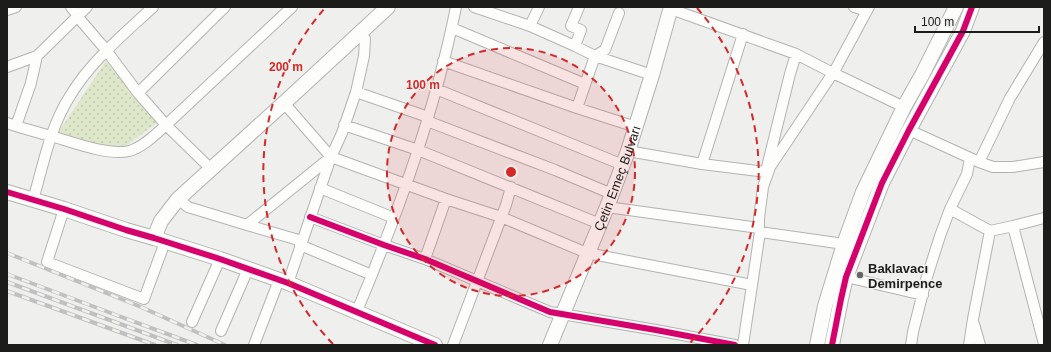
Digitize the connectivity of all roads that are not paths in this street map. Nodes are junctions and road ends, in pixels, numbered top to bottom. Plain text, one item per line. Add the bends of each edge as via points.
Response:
1 (16, 7) edge
2 (71, 7) edge
3 (87, 7) edge
4 (153, 7) edge
5 (225, 7) edge
6 (292, 7) edge
7 (388, 7) edge
8 (456, 7) edge
9 (474, 7) edge
10 (539, 7) edge
11 (579, 7) edge
12 (854, 7) edge
13 (956, 7) edge
14 (972, 7) edge
15 (671, 8) edge
16 (868, 9) edge
17 (7, 10) edge
18 (619, 13) dead end
19 (77, 16) junction
20 (530, 26) junction
21 (452, 28) junction
22 (361, 33) junction
23 (743, 34) junction
24 (1044, 42) edge
25 (575, 46) junction
26 (106, 50) junction
27 (796, 54) junction
28 (38, 56) junction
29 (595, 56) junction
30 (443, 61) junction
31 (7, 67) edge
32 (833, 73) junction
33 (652, 75) junction
34 (585, 84) junction
35 (436, 89) junction
36 (138, 92) junction
37 (356, 92) junction
38 (284, 103) junction
39 (904, 107) junction
40 (577, 108) junction
41 (428, 119) junction
42 (11, 125) edge
43 (166, 125) junction
44 (344, 125) junction
45 (636, 127) junction
46 (909, 130) junction
47 (51, 136) junction
48 (418, 150) junction
49 (628, 151) junction
50 (331, 157) junction
51 (974, 160) junction
52 (1044, 162) edge
53 (702, 164) junction
54 (622, 165) junction
55 (212, 170) junction
56 (766, 172) junction
57 (406, 185) junction
58 (511, 187) junction
59 (763, 187) junction
60 (320, 188) junction
61 (7, 192) edge
62 (446, 199) junction
63 (33, 200) junction
64 (178, 200) junction
65 (610, 200) junction
66 (64, 209) junction
67 (950, 209) junction
68 (310, 217) junction
69 (501, 217) junction
70 (394, 218) junction
71 (1044, 219) edge
72 (600, 224) junction
73 (247, 225) junction
74 (1013, 226) junction
75 (760, 230) junction
76 (990, 231) junction
77 (160, 240) junction
78 (301, 243) junction
79 (844, 244) junction
80 (384, 245) junction
81 (588, 253) junction
82 (220, 259) junction
83 (425, 259) junction
84 (248, 269) junction
85 (372, 275) junction
86 (846, 277) junction
87 (477, 280) junction
88 (283, 281) junction
89 (752, 285) junction
90 (923, 295) junction
91 (357, 311) junction
92 (563, 314) junction
93 (973, 319) junction
94 (192, 322) dead end
95 (221, 331) dead end
96 (556, 332) junction
97 (680, 334) junction
98 (1044, 344) edge
99 (254, 345) edge
100 (435, 345) edge
101 (453, 345) edge
102 (541, 345) edge
103 (550, 345) edge
104 (679, 345) edge
105 (735, 345) edge
106 (743, 345) edge
107 (817, 345) edge
108 (832, 345) edge
109 (911, 345) edge
110 (969, 345) edge
111 (980, 345) edge

1 - 17 street
2 - 19 street
3 - 19 street
4 - 26 street
5 - 36 street
6 - 43 street
7 - 22 street
8 - 21 street
9 - 20 street
10 - 20 street
11 - 25 street via 572,26 581,30
12 - 16 street
13 - 39 street
14 - 46 street via 964,31
15 - 23 street
15 - 33 street, Çetin Emeç Bulvarı
16 - 32 street
18 - 29 street via 605,50
19 - 26 street
19 - 28 street
20 - 25 street
21 - 30 street
21 - 34 street
22 - 37 street via 365,39 364,56
22 - 38 street
23 - 27 street
23 - 53 street
24 - 51 street
25 - 29 street
26 - 36 street
26 - 47 street via 69,97
27 - 32 street
27 - 56 street
28 - 31 street
28 - 42 street via 31,83
29 - 33 street
29 - 34 street
30 - 35 street
30 - 40 street
32 - 39 street
32 - 59 street via 770,167
33 - 45 street, Çetin Emeç Bulvarı
34 - 40 street
35 - 41 street
35 - 54 street
36 - 43 street
37 - 41 street
37 - 44 street
38 - 50 street
38 - 55 street
39 - 79 street via 863,192
40 - 45 street
41 - 48 street
41 - 65 street via 555,170
42 - 47 street
43 - 47 street via 148,140 128,151 93,149
43 - 55 street
44 - 48 street
44 - 50 street
45 - 49 street, Çetin Emeç Bulvarı
46 - 51 street
46 - 86 street via 882,183
47 - 63 street
48 - 57 street
48 - 58 street
49 - 53 street
49 - 54 street, Çetin Emeç Bulvarı
50 - 57 street
50 - 60 street
50 - 73 street
51 - 52 street via 993,167
51 - 67 street
53 - 56 street
54 - 65 street, Çetin Emeç Bulvarı
55 - 64 street
56 - 59 street
57 - 62 street
57 - 70 street
58 - 69 street
58 - 72 street
59 - 75 street
60 - 68 street
60 - 70 street
61 - 63 street
62 - 69 street
62 - 83 street
63 - 66 street
64 - 73 street via 188,207
64 - 77 street via 161,221
65 - 72 street, Çetin Emeç Bulvarı
65 - 75 street
66 - 77 street
66 - 77 street via 47,262 144,299
67 - 76 street
67 - 90 street
68 - 78 street
68 - 80 street
69 - 81 street
69 - 87 street
70 - 80 street
71 - 74 street
72 - 81 street, Çetin Emeç Bulvarı
73 - 78 street
74 - 76 street
74 - 98 street
75 - 79 street
75 - 89 street
76 - 93 street
77 - 82 street
78 - 85 street
78 - 88 street
79 - 107 street
80 - 83 street
80 - 85 street
81 - 89 street
81 - 92 street, Çetin Emeç Bulvarı
82 - 84 street
82 - 94 street
83 - 87 street
84 - 88 street
84 - 95 street
85 - 91 street
86 - 90 street
86 - 108 street
87 - 92 street via 550,312
87 - 101 street
88 - 91 street
88 - 99 street
89 - 106 street
90 - 109 street
91 - 100 street
92 - 96 street, Çetin Emeç Bulvarı
92 - 97 street
93 - 110 street
93 - 111 street
96 - 102 street
96 - 103 street, Çetin Emeç Bulvarı
97 - 104 street
97 - 105 street

